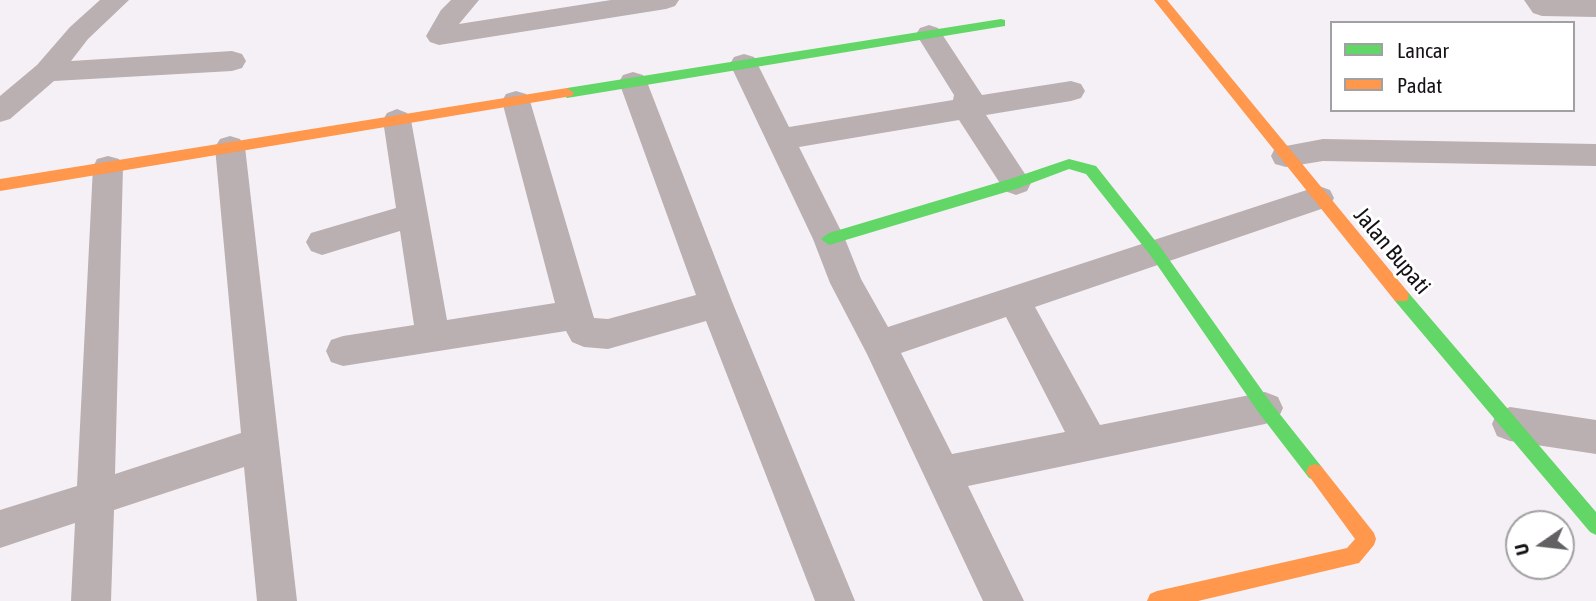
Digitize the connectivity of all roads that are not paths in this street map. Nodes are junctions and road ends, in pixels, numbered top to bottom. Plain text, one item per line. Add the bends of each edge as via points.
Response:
1 (116, 0) edge
2 (466, 0) edge
3 (666, 0) edge
4 (1160, 0) edge
5 (1537, 0) edge
6 (580, 7) edge
7 (1596, 8) edge
8 (1001, 23) dead end
9 (929, 34) junction
10 (232, 61) dead end
11 (744, 64) junction
12 (47, 72) junction
13 (633, 82) junction
14 (1071, 91) dead end
15 (516, 101) junction
16 (967, 110) junction
17 (0, 112) edge
18 (397, 120) junction
19 (780, 139) junction
20 (230, 147) junction
21 (1596, 155) edge
22 (1286, 156) junction
23 (108, 167) junction
24 (1016, 183) junction
25 (0, 185) edge
26 (1319, 198) junction
27 (413, 215) junction
28 (829, 239) junction
29 (322, 242) dead end
30 (1156, 252) junction
31 (1015, 301) junction
32 (716, 304) junction
33 (575, 316) junction
34 (433, 336) junction
35 (880, 345) junction
36 (343, 351) dead end
37 (1265, 408) junction
38 (1510, 424) junction
39 (1596, 437) edge
40 (261, 444) junction
41 (1091, 445) junction
42 (943, 474) junction
43 (93, 499) junction
44 (1596, 526) edge
45 (0, 529) edge
46 (92, 601) edge
47 (278, 601) edge
48 (835, 601) edge
49 (1004, 601) edge
50 (1157, 601) edge

1 - 12 street via 79,33
2 - 6 street via 439,36
3 - 6 street
4 - 22 street, Jalan Bupati
5 - 7 street via 1542,7
8 - 9 street
9 - 11 street
9 - 16 street via 968,95
10 - 12 street
11 - 13 street
11 - 19 street
12 - 17 street
13 - 15 street
13 - 32 street
14 - 16 street
15 - 18 street
15 - 33 street
16 - 19 street
16 - 24 street
18 - 20 street
18 - 27 street
19 - 28 street
20 - 23 street
20 - 40 street
21 - 22 street via 1323,150
22 - 26 street, Jalan Bupati
23 - 25 street
23 - 43 street
24 - 28 street
24 - 30 street via 1069,164 1091,170
26 - 30 street
26 - 38 street, Jalan Bupati
27 - 29 street
27 - 34 street
28 - 35 street via 846,283
30 - 31 street
30 - 37 street
31 - 35 street
31 - 41 street
32 - 33 street via 608,334 584,332
32 - 48 street
33 - 34 street
34 - 36 street
35 - 42 street
37 - 41 street
37 - 50 street via 1367,539 1352,556
38 - 39 street
38 - 44 street, Jalan Bupati
40 - 43 street
40 - 47 street
41 - 42 street
42 - 49 street
43 - 45 street
43 - 46 street

